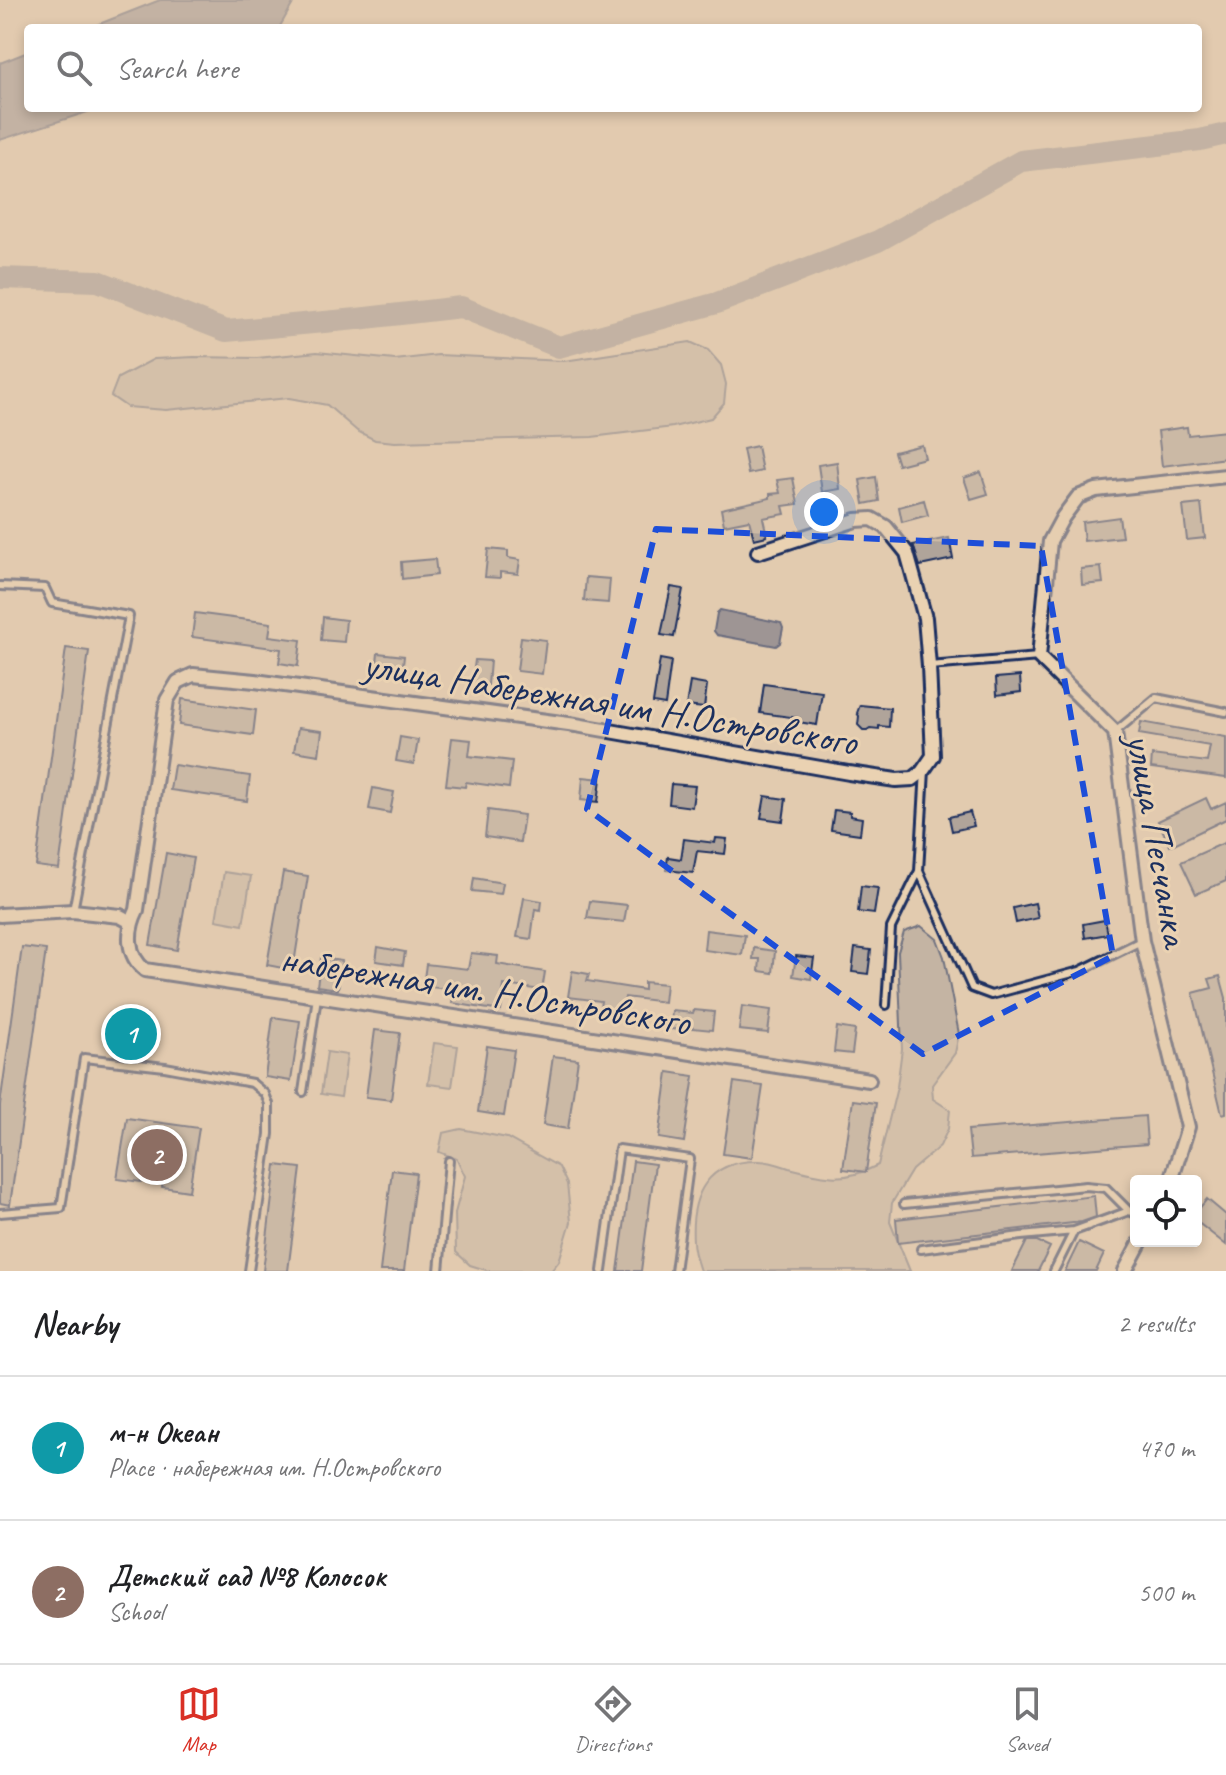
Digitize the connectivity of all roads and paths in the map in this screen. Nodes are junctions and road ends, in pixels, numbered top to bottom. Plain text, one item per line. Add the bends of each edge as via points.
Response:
1 (1226, 476) edge
2 (758, 552) dead end
3 (0, 586) edge
4 (1039, 657) junction
5 (929, 666) junction
6 (1226, 712) edge
7 (1115, 732) junction
8 (926, 766) junction
9 (919, 871) junction
10 (73, 911) junction
11 (0, 915) edge
12 (131, 922) junction
13 (1142, 941) junction
14 (317, 997) junction
15 (886, 1005) dead end
16 (869, 1080) dead end
17 (303, 1092) dead end
18 (449, 1161) dead end
19 (1173, 1175) edge
20 (904, 1204) dead end
21 (1130, 1211) edge
22 (0, 1213) edge
23 (1130, 1214) edge
24 (1074, 1231) junction
25 (1138, 1247) edge
26 (921, 1249) dead end
27 (249, 1271) edge
28 (439, 1271) edge
29 (602, 1271) edge
30 (675, 1271) edge
31 (1054, 1271) edge
32 (1125, 1271) edge

1 - 4 street via 1096,490 1078,497 1050,541
2 - 5 street via 856,520 872,519 886,527 907,553 925,618
3 - 10 lane via 45,588 52,603 129,616
4 - 5 lane
4 - 7 street, улица Песчанка
5 - 8 street via 933,756
6 - 7 lane via 1156,698
7 - 13 street, улица Песчанка
8 - 9 lane
8 - 12 street, улица Набережная им Н.Островского via 913,779 896,780 576,725 193,675 178,682 167,700 137,910
9 - 13 lane via 972,988 991,995 1080,971
9 - 15 lane via 891,928
10 - 11 street
10 - 12 street
12 - 14 street, набережная им. Н.Островского via 130,952 145,970
13 - 19 street, улица Песчанка via 1188,1127
14 - 16 street, набережная им. Н.Островского
14 - 17 lane
18 - 28 lane
20 - 21 lane via 1086,1186 1106,1188
22 - 27 lane via 61,1208 84,1058 252,1083 269,1104 269,1134
23 - 24 lane
24 - 26 lane
24 - 31 lane
25 - 32 street
29 - 30 lane via 619,1149 690,1159

